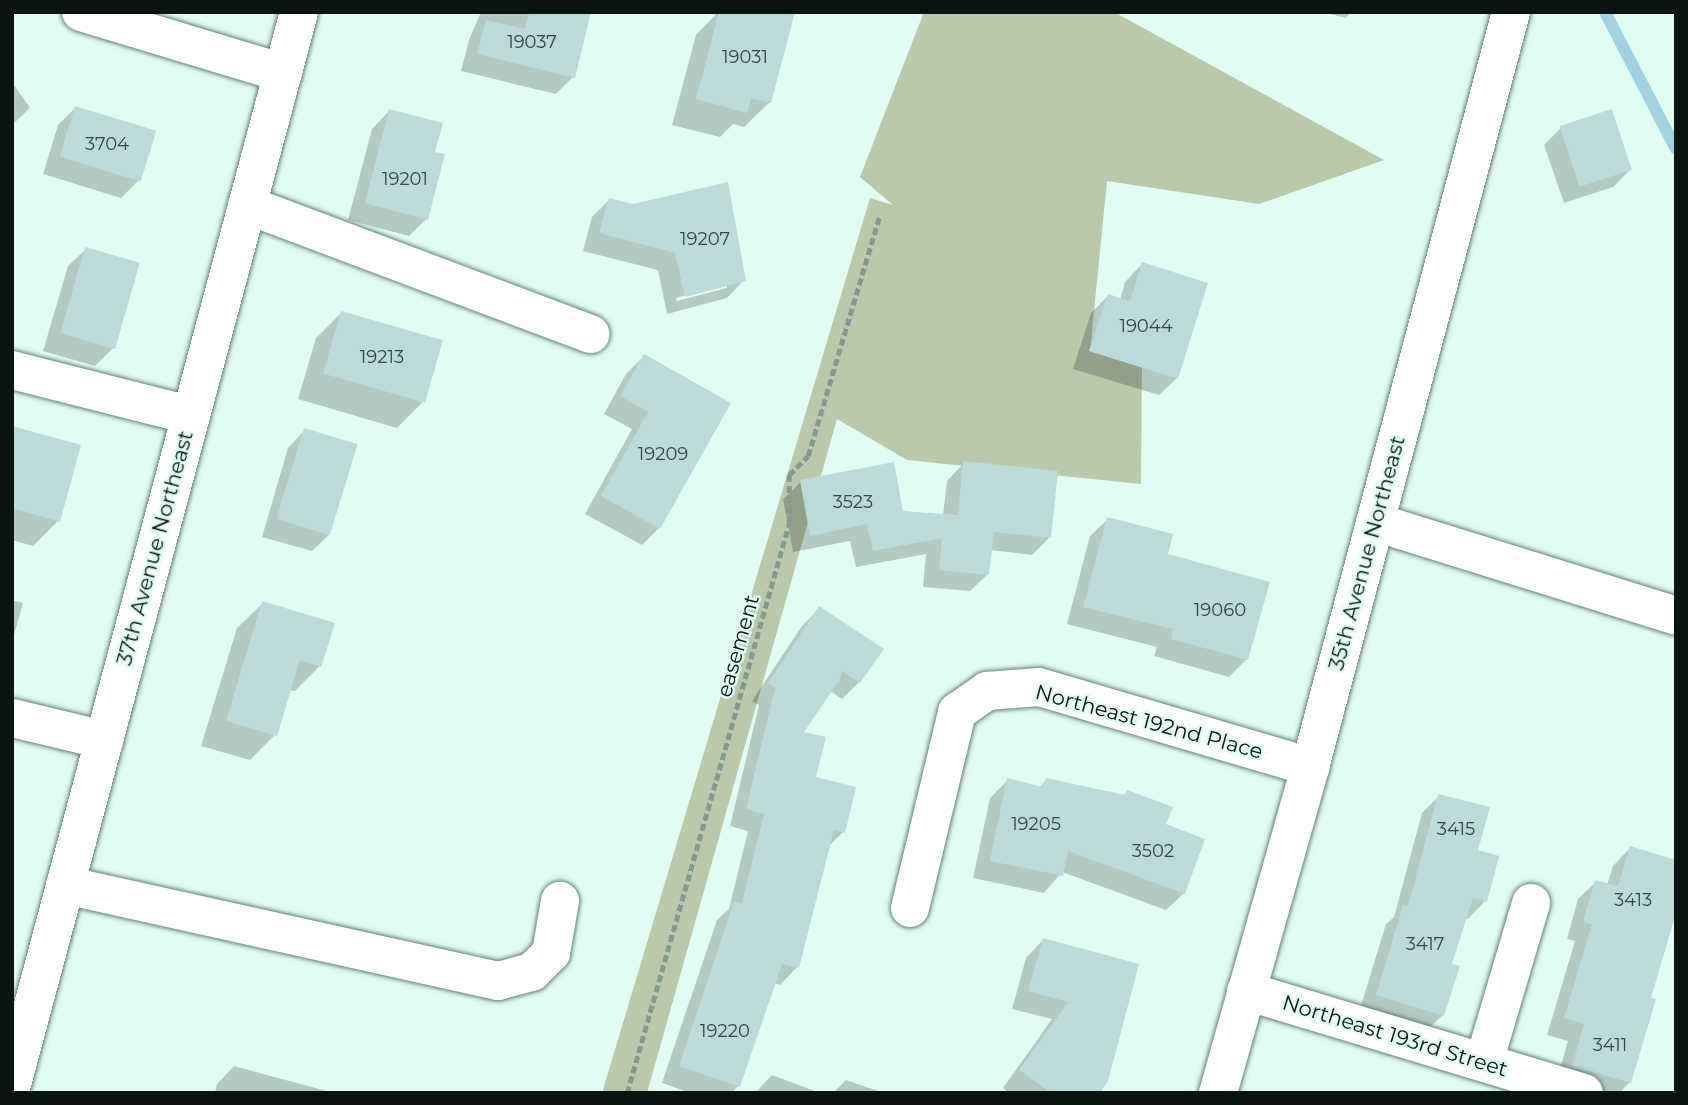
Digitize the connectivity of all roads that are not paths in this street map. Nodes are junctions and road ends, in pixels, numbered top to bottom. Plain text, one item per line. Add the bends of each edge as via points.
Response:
1 (81, 12) edge
2 (299, 12) edge
3 (1511, 12) edge
4 (283, 73) junction
5 (247, 205) junction
6 (591, 334) dead end
7 (12, 370) edge
8 (190, 415) junction
9 (1376, 522) junction
10 (1676, 616) edge
11 (12, 718) edge
12 (104, 740) junction
13 (1310, 767) junction
14 (65, 885) junction
15 (560, 901) dead end
16 (1531, 903) dead end
17 (910, 908) dead end
18 (1246, 991) junction
19 (1484, 1062) junction
20 (12, 1084) edge
21 (1218, 1093) edge
22 (1584, 1093) edge

1 - 4 street
2 - 4 street, 37th Avenue Northeast
3 - 9 street, 35th Avenue Northeast
4 - 5 street, 37th Avenue Northeast
5 - 6 street
5 - 8 street, 37th Avenue Northeast
7 - 8 street
8 - 12 street, 37th Avenue Northeast
9 - 10 street
9 - 13 street, 35th Avenue Northeast
11 - 12 street
12 - 14 street, 37th Avenue Northeast
13 - 17 street, Northeast 192nd Place via 1040,687 987,691 957,712
13 - 18 street, 35th Avenue Northeast
14 - 15 street via 498,981 533,972 551,953
14 - 20 street, 37th Avenue Northeast
16 - 19 street
18 - 19 street, Northeast 193rd Street
18 - 21 street, 35th Avenue Northeast
19 - 22 street, Northeast 193rd Street

